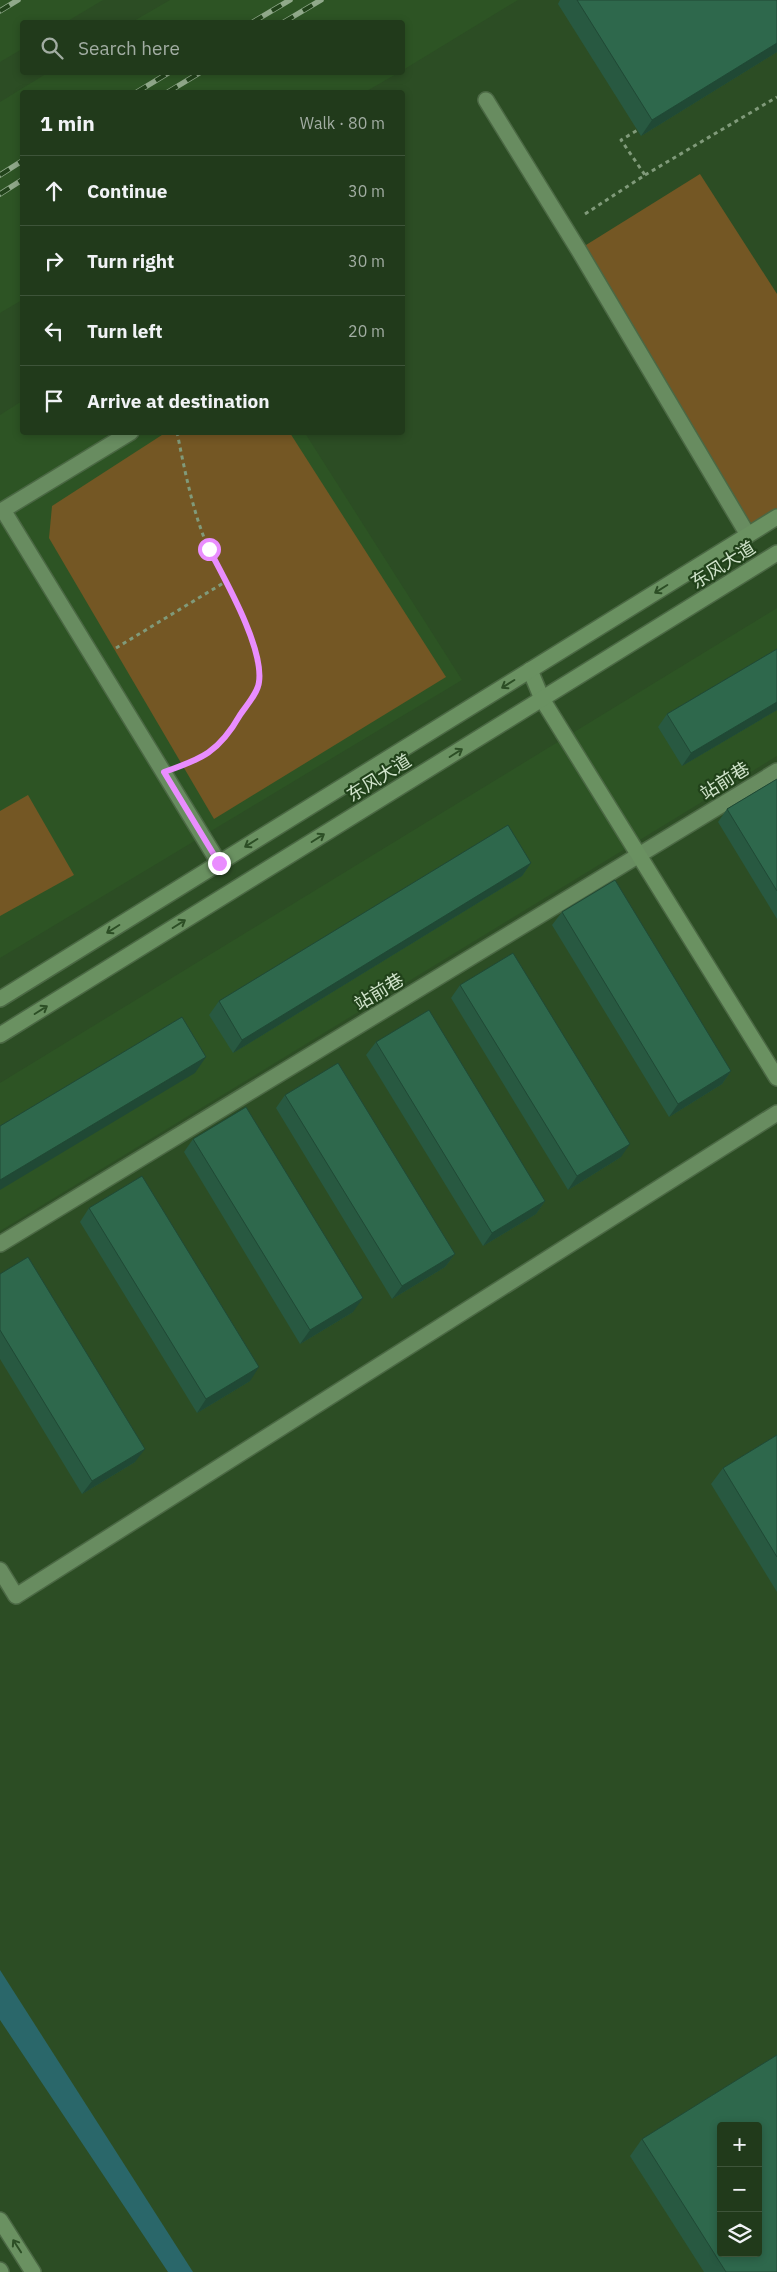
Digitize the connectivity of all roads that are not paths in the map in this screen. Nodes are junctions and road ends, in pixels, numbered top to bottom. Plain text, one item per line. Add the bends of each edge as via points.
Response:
1 (486, 100) dead end
2 (126, 435) edge
3 (777, 517) edge
4 (748, 535) junction
5 (777, 553) edge
6 (530, 670) junction
7 (542, 699) junction
8 (777, 771) edge
9 (639, 856) junction
10 (219, 863) junction
11 (0, 999) edge
12 (0, 1036) edge
13 (777, 1078) edge
14 (777, 1113) edge
15 (0, 1244) edge
16 (0, 1570) edge
17 (0, 2220) edge
18 (33, 2272) edge

1 - 4 street
2 - 10 street via 3,510
3 - 4 main road
4 -> 6 main road
5 - 7 main road, 东风大道
6 - 7 main road
6 -> 10 main road
7 - 9 main road
12 -> 7 main road, 东风大道
8 - 9 street, 站前巷
9 - 13 main road
9 - 15 street, 站前巷
10 -> 11 main road
14 - 16 street via 16,1596
18 -> 17 main road

